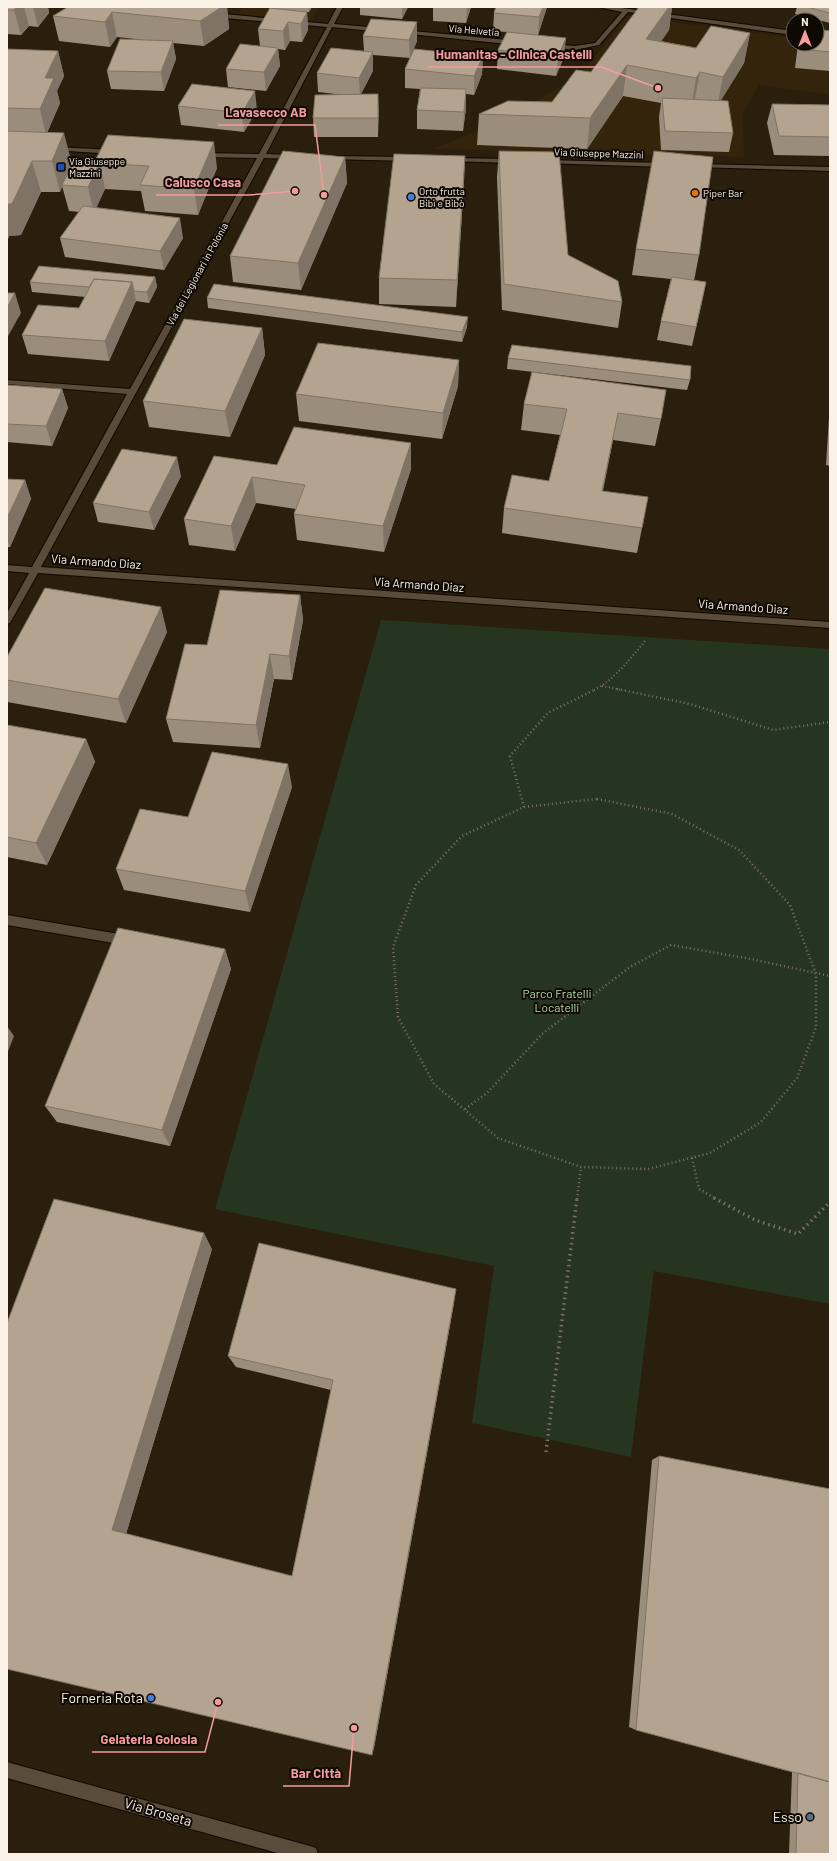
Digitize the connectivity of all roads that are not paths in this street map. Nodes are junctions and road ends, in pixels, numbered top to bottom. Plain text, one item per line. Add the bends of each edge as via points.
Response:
1 (340, 7) edge
2 (601, 7) edge
3 (626, 12) junction
4 (205, 15) edge
5 (329, 25) junction
6 (385, 30) edge
7 (393, 31) edge
8 (785, 32) edge
9 (528, 44) edge
10 (544, 45) edge
11 (50, 149) edge
12 (119, 152) edge
13 (190, 154) edge
14 (261, 157) junction
15 (301, 157) edge
16 (324, 158) edge
17 (419, 159) edge
18 (443, 160) edge
19 (522, 161) edge
20 (538, 162) edge
21 (674, 166) edge
22 (689, 166) edge
23 (830, 170) edge
24 (7, 382) edge
25 (132, 392) junction
26 (7, 568) edge
27 (35, 570) junction
28 (7, 622) edge
29 (830, 625) edge
30 (7, 920) edge
31 (125, 940) edge
32 (7, 1770) edge
33 (310, 1854) edge

1 - 5 street, Via dei Legionari in Polonia
2 - 3 street
3 - 8 street
3 - 10 street via 597,44 576,48
4 - 5 street
5 - 6 street
5 - 14 street, Via dei Legionari in Polonia
7 - 9 street, Via Helvetia
11 - 12 street
13 - 14 street
14 - 15 street
14 - 25 street, Via dei Legionari in Polonia
16 - 17 street
18 - 19 street
20 - 21 street, Via Giuseppe Mazzini
22 - 23 street
24 - 25 street
25 - 27 street, Via dei Legionari in Polonia
26 - 27 street, Via Armando Diaz
27 - 28 street, Via dei Legionari in Polonia
27 - 29 street, Via Armando Diaz
30 - 31 street
32 - 33 street, Via Broseta

